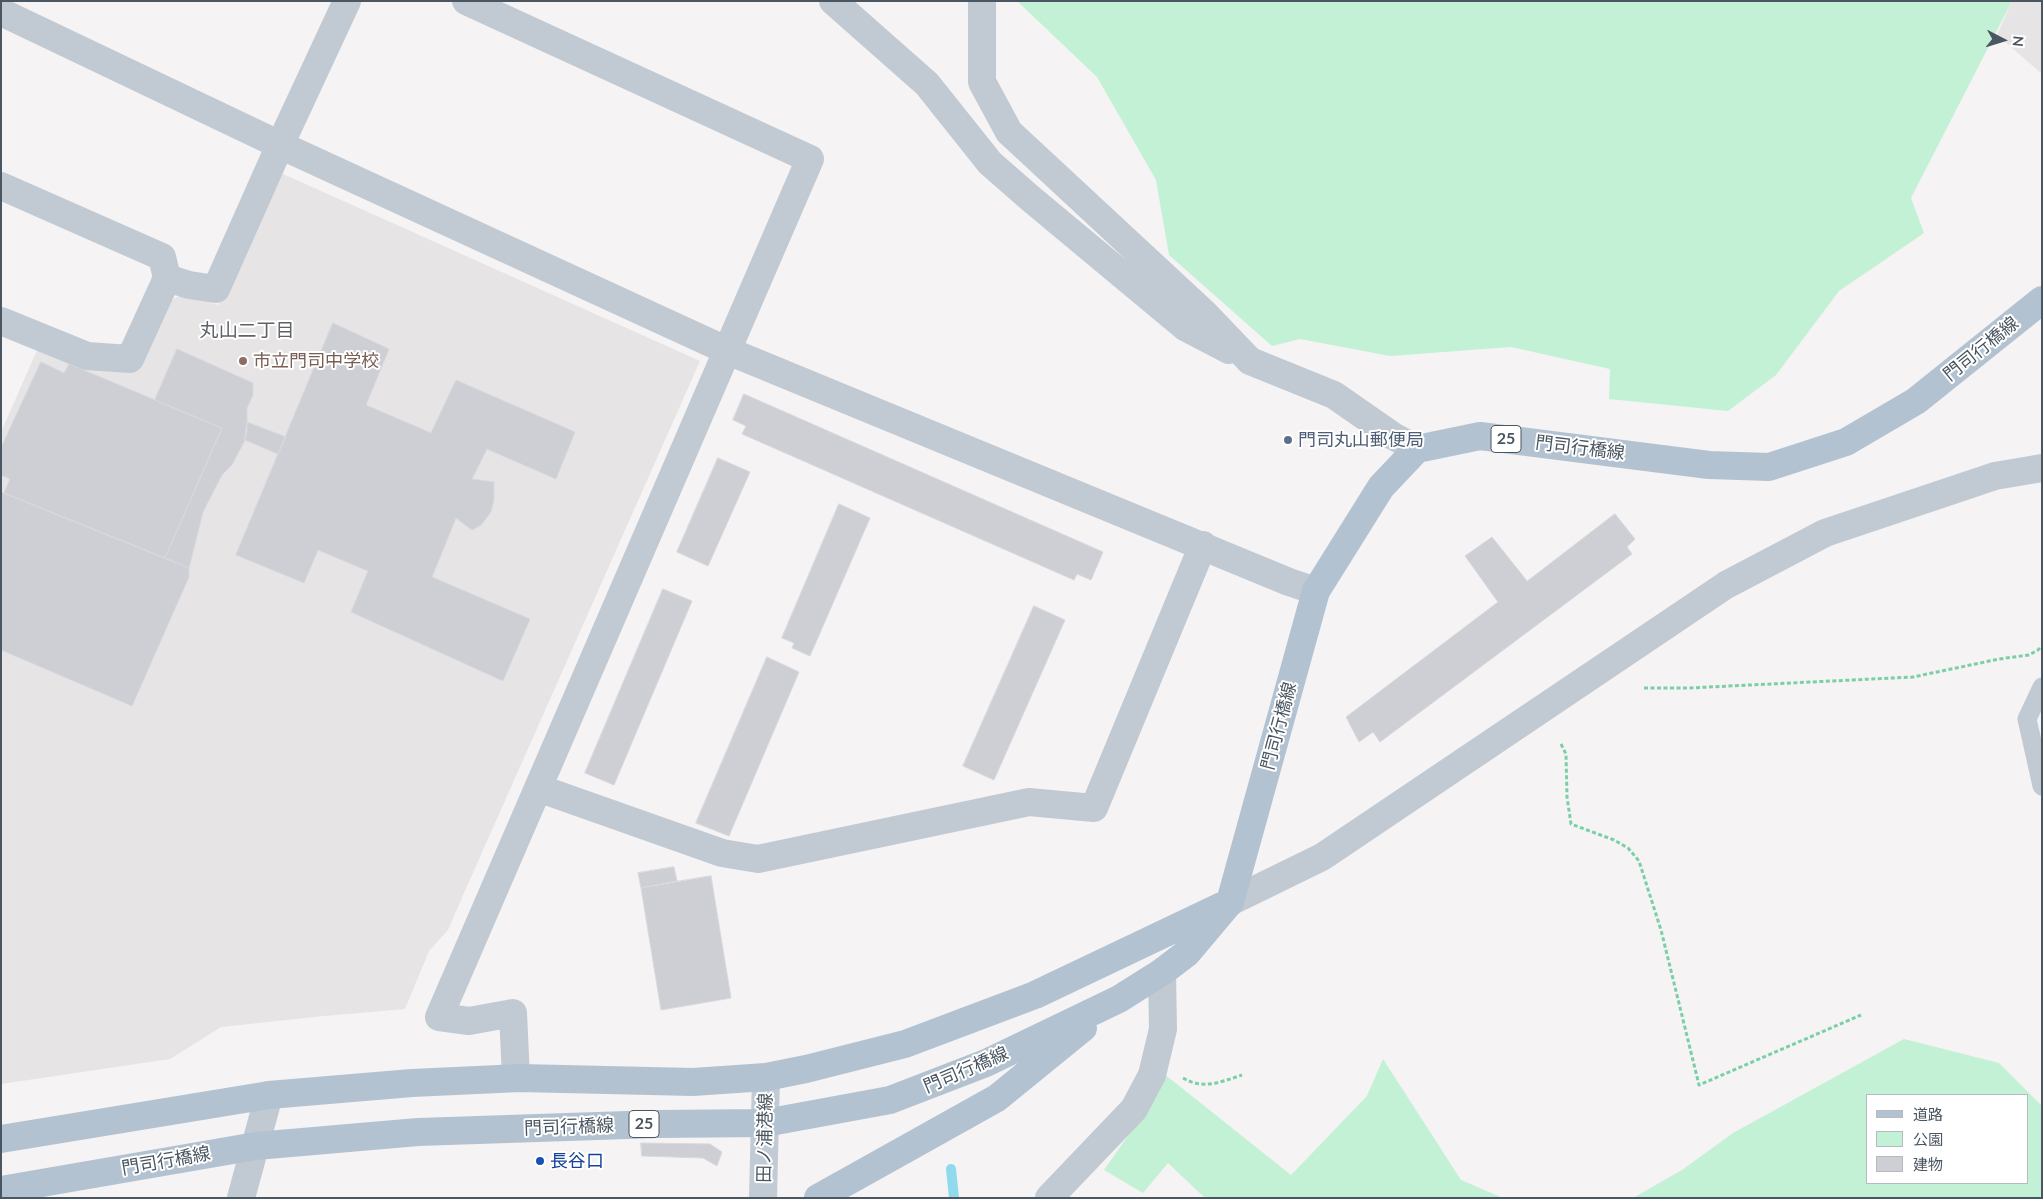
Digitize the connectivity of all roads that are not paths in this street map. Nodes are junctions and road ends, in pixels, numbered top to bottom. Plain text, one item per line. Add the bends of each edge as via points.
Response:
1 (347, 1) edge
2 (466, 1) edge
3 (833, 1) edge
4 (982, 1) edge
5 (1, 12) edge
6 (280, 144) junction
7 (1, 186) edge
8 (166, 278) junction
9 (2042, 300) edge
10 (1, 322) edge
11 (728, 351) junction
12 (1250, 361) junction
13 (1417, 450) junction
14 (2042, 468) edge
15 (1203, 545) junction
16 (1316, 591) junction
17 (2042, 687) edge
18 (2042, 786) edge
19 (538, 788) junction
20 (1230, 902) junction
21 (1162, 972) junction
22 (1119, 999) junction
23 (766, 1077) junction
24 (516, 1078) junction
25 (269, 1095) junction
26 (766, 1123) junction
27 (1, 1139) edge
28 (256, 1146) junction
29 (1, 1190) edge
30 (241, 1198) edge
31 (764, 1198) edge
32 (818, 1198) edge
33 (1049, 1198) edge

1 - 6 street
2 - 11 street via 810,159
3 - 12 street via 927,84 990,163 1030,198 1185,327
4 - 12 street via 982,82 1009,132 1204,313
5 - 6 street
6 - 8 street via 216,289
6 - 11 street
7 - 8 street via 162,257
8 - 10 street via 130,360 87,356
9 - 13 main road, 門司行橋線 / 25 via 1916,401 1846,442 1769,467 1709,465 1480,436
11 - 15 street
11 - 19 street
12 - 13 street via 1334,395
13 - 16 main road, 門司行橋線 / 25 via 1381,487
14 - 20 street via 1987,479 1825,533 1726,585 1322,857
15 - 16 street
15 - 19 street via 1094,808 1029,802 758,859 722,853
16 - 20 main road, 門司行橋線 / 25
17 - 18 lane via 2027,719
19 - 24 street via 440,1017 468,1021 513,1013
20 - 21 main road, 門司行橋線 / 25 via 1188,953
20 - 23 main road via 1034,995 905,1044
21 - 22 main road, 門司行橋線 / 25
21 - 33 street via 1163,1030 1152,1075 1134,1109
22 - 26 main road, 門司行橋線 / 25 via 986,1064 890,1100
22 - 32 main road via 997,1098
23 - 24 main road via 693,1082
23 - 26 main road, 田ノ浦港線
24 - 25 main road via 412,1082
25 - 27 main road
25 - 28 street
26 - 28 main road, 門司行橋線 / 25 via 418,1132
26 - 31 main road, 田ノ浦港線
28 - 29 main road, 門司行橋線 / 25
28 - 30 street

